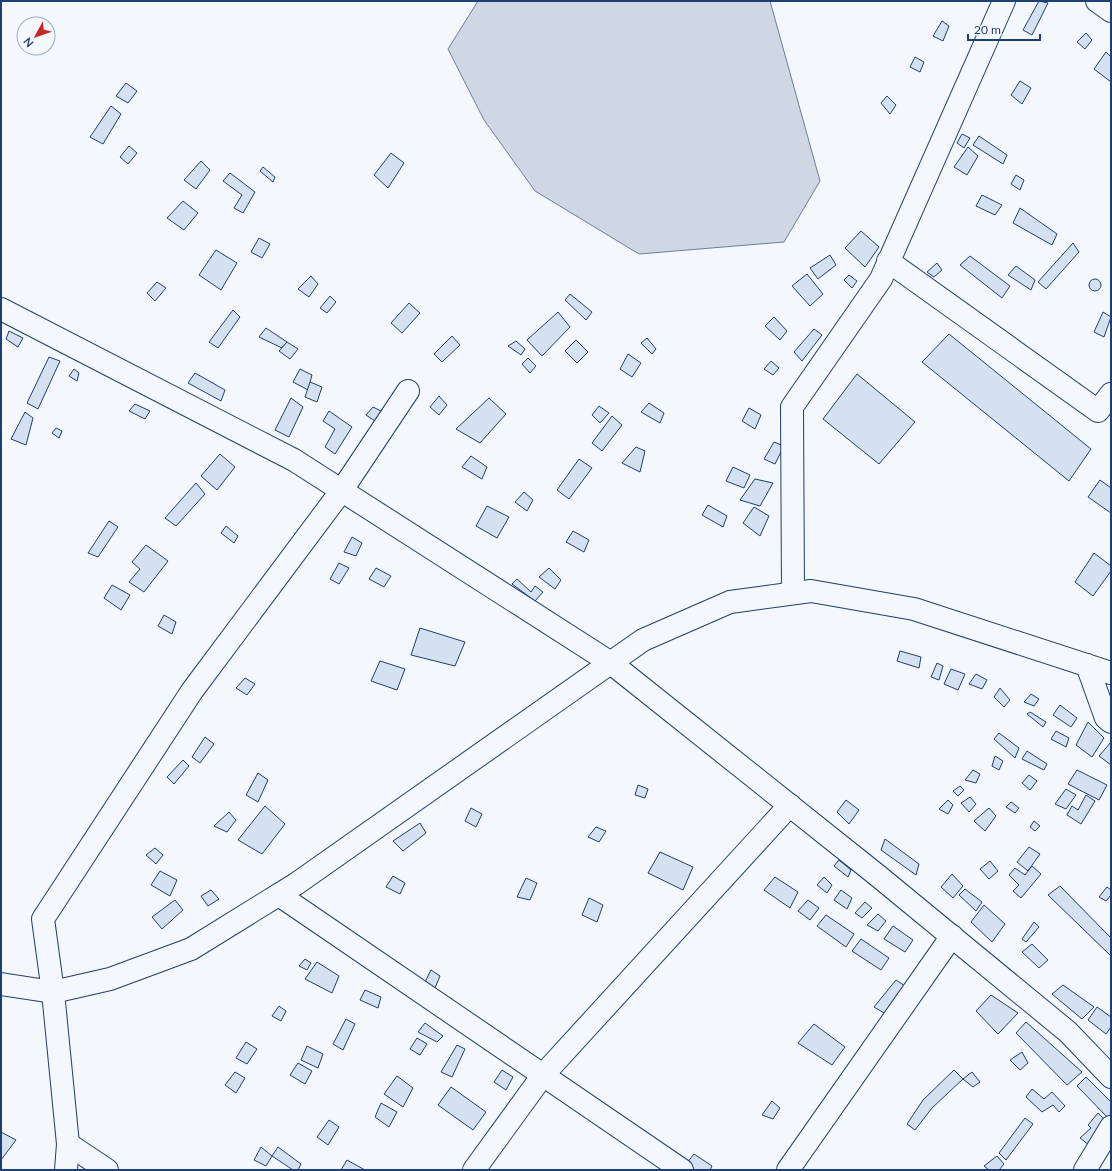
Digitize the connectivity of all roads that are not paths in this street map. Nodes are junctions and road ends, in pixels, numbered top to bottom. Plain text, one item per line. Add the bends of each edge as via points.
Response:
1 (1004, 1) edge
2 (1097, 1) edge
3 (1111, 11) edge
4 (888, 261) junction
5 (1, 309) edge
6 (408, 390) dead end
7 (1111, 394) edge
8 (342, 490) junction
9 (793, 593) junction
10 (611, 663) junction
11 (1087, 665) junction
12 (1111, 672) edge
13 (1111, 722) edge
14 (790, 805) junction
15 (279, 895) junction
16 (952, 936) junction
17 (1, 984) edge
18 (53, 992) junction
19 (543, 1075) junction
20 (1111, 1077) edge
21 (1111, 1127) edge
22 (68, 1144) junction
23 (66, 1170) edge
24 (107, 1170) edge
25 (474, 1170) edge
26 (682, 1170) edge
27 (788, 1170) edge
28 (1085, 1170) edge

1 - 4 street
2 - 3 street
4 - 7 street via 1098,411
4 - 9 street via 881,279 792,407
5 - 8 street via 294,460
6 - 8 street
8 - 10 street
8 - 18 street via 192,691 43,919
9 - 10 street via 730,602 643,640
9 - 11 street via 811,591 914,609
10 - 14 street
10 - 15 street
11 - 12 street
11 - 13 street via 1106,718
14 - 16 street
14 - 19 street
15 - 18 street via 191,949 110,979
15 - 19 street
16 - 20 street via 1068,1032
16 - 27 street
17 - 18 street
18 - 22 street
19 - 25 street
19 - 26 street
21 - 28 street
22 - 23 street
22 - 24 street

